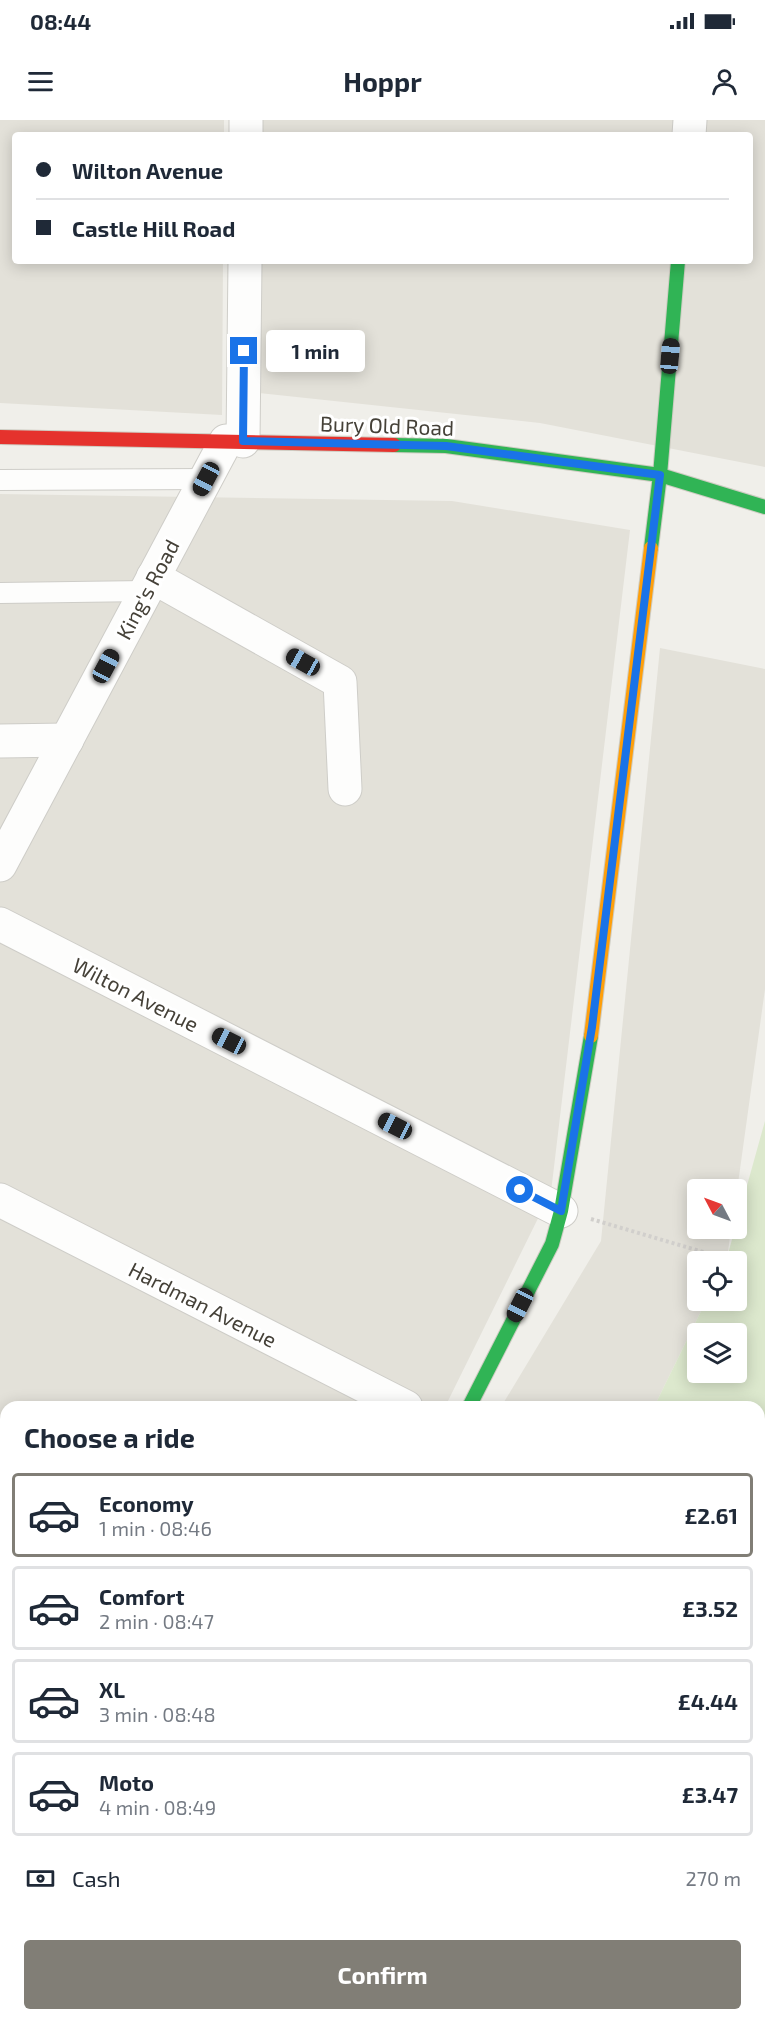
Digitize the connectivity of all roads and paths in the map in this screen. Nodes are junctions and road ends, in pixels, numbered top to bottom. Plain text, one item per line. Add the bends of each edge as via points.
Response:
1 (245, 264) edge
2 (678, 264) edge
3 (0, 437) edge
4 (235, 441) junction
5 (660, 475) junction
6 (206, 479) junction
7 (0, 480) edge
8 (765, 507) edge
9 (150, 584) junction
10 (0, 593) edge
11 (0, 741) edge
12 (67, 741) junction
13 (345, 789) dead end
14 (0, 865) edge
15 (0, 924) edge
16 (0, 1200) edge
17 (561, 1211) junction
18 (699, 1251) edge
19 (394, 1401) edge
20 (472, 1401) edge

1 - 4 street
2 - 5 street
3 - 4 street, Bury Old Road
4 - 5 street, Bury Old Road via 446,446
4 - 6 street, King's Road
5 - 8 street, Bury Old Road
5 - 17 street via 592,1027
6 - 7 lane
6 - 9 street, King's Road
9 - 10 lane
9 - 12 street, King's Road
9 - 13 street via 340,682
11 - 12 street
12 - 14 street, King's Road
15 - 17 street, Wilton Avenue
16 - 19 street, Hardman Avenue
17 - 18 path
17 - 20 street via 552,1244

